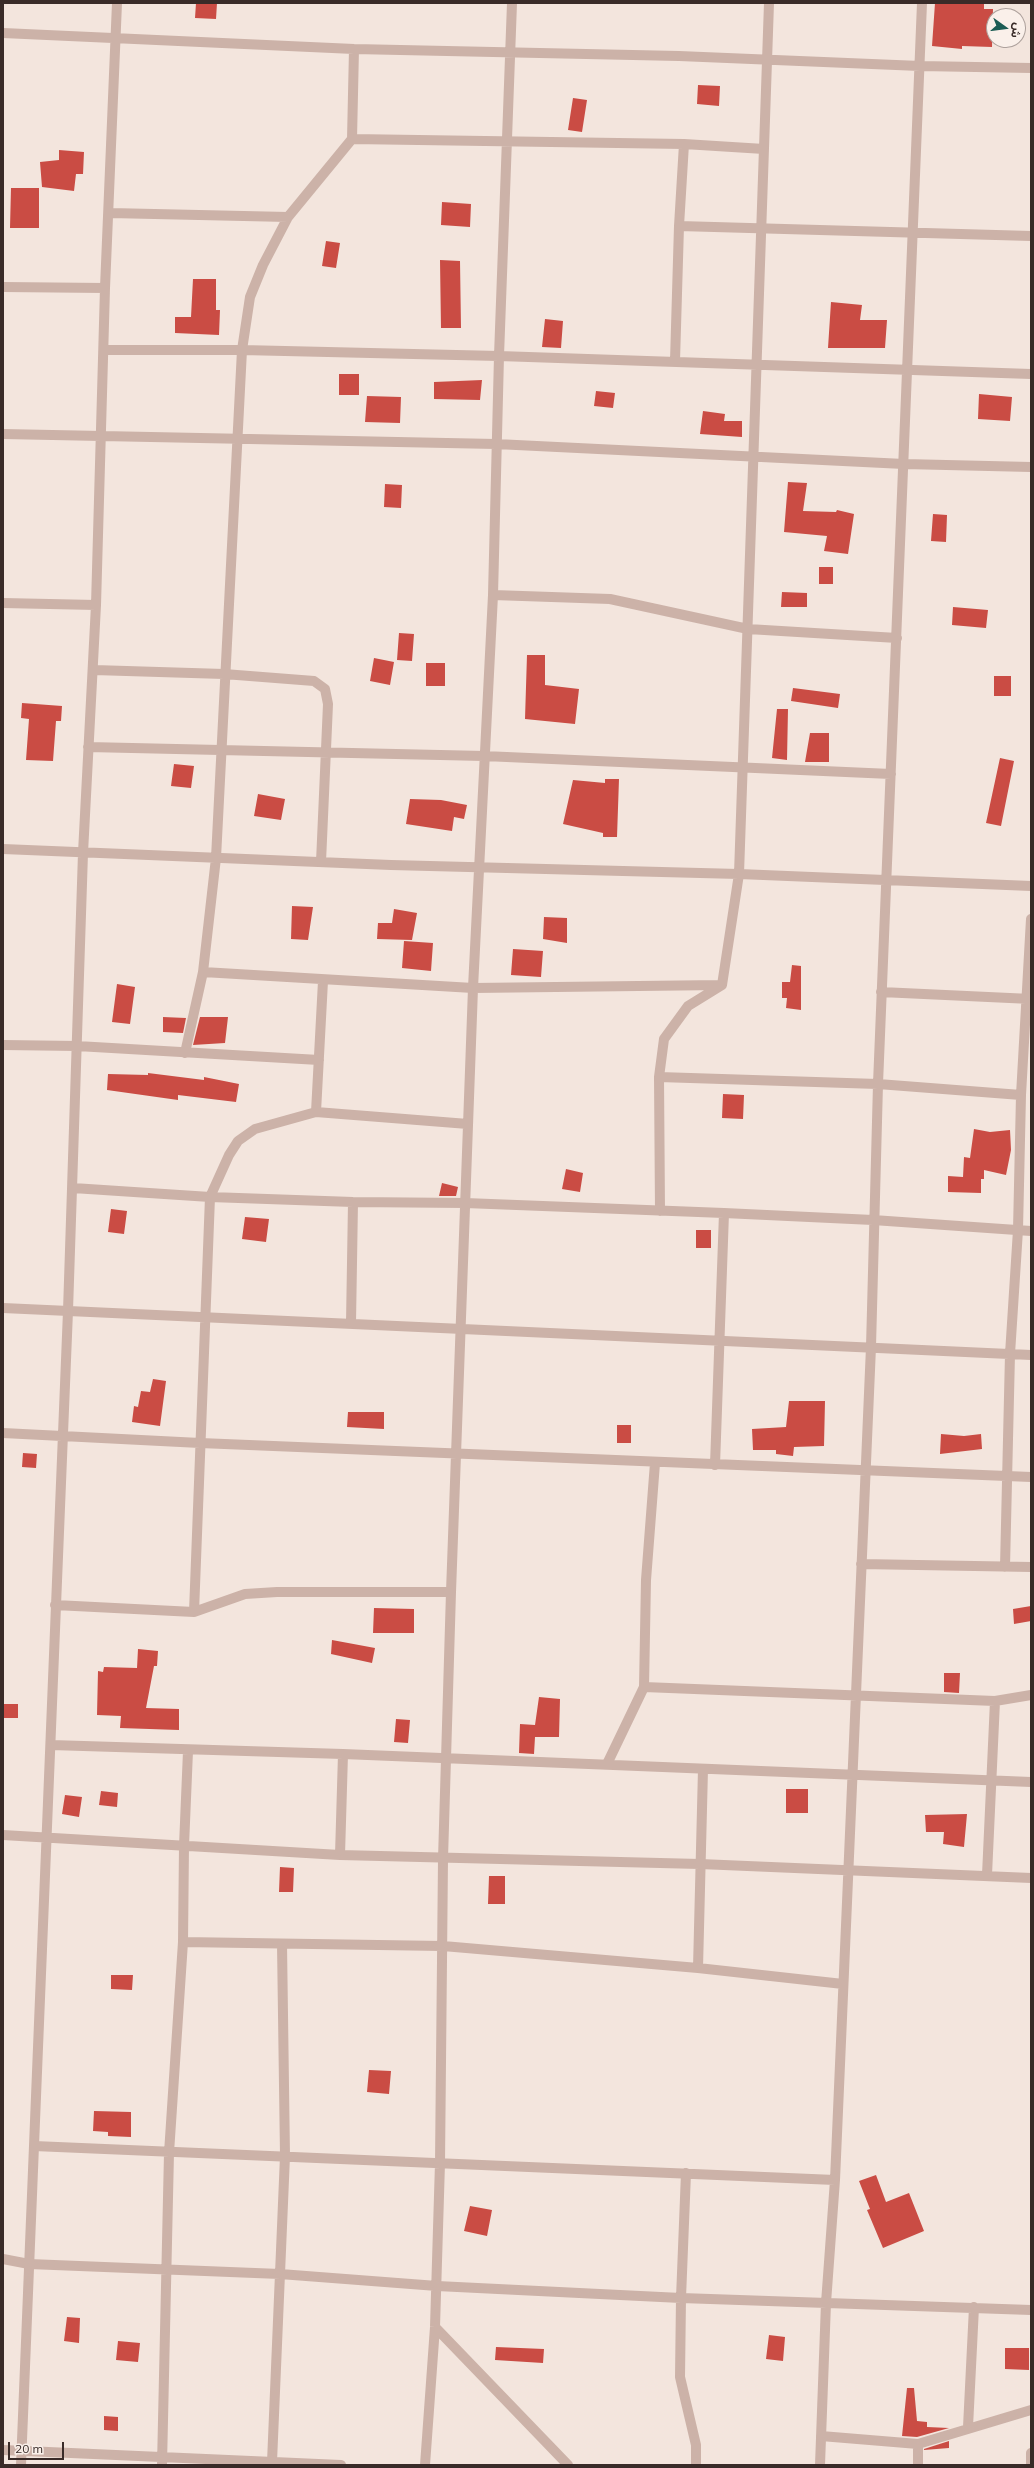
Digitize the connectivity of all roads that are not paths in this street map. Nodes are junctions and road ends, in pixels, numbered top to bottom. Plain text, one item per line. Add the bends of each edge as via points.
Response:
1 (117, 3) edge
2 (512, 3) edge
3 (770, 3) edge
4 (922, 3) edge
5 (3, 33) edge
6 (116, 39) junction
7 (354, 49) junction
8 (509, 53) junction
9 (767, 60) junction
10 (920, 66) junction
11 (1031, 68) edge
12 (352, 139) junction
13 (507, 141) junction
14 (684, 144) junction
15 (764, 148) junction
16 (110, 213) junction
17 (288, 217) junction
18 (678, 226) junction
19 (760, 228) junction
20 (912, 232) junction
21 (1031, 236) edge
22 (3, 286) edge
23 (105, 288) junction
24 (104, 350) junction
25 (242, 350) junction
26 (498, 356) junction
27 (675, 361) junction
28 (756, 363) junction
29 (908, 370) junction
30 (1031, 374) edge
31 (3, 434) edge
32 (102, 435) junction
33 (238, 438) junction
34 (496, 444) junction
35 (754, 458) junction
36 (904, 464) junction
37 (1031, 467) edge
38 (493, 595) junction
39 (3, 603) edge
40 (96, 606) junction
41 (748, 629) junction
42 (897, 638) junction
43 (94, 670) junction
44 (224, 674) junction
45 (88, 747) junction
46 (221, 751) junction
47 (326, 753) junction
48 (484, 756) junction
49 (743, 769) junction
50 (891, 774) junction
51 (3, 849) edge
52 (83, 853) junction
53 (216, 858) junction
54 (321, 862) junction
55 (478, 866) junction
56 (739, 874) junction
57 (887, 880) junction
58 (1031, 886) edge
59 (1031, 919) edge
60 (203, 972) junction
61 (323, 981) junction
62 (722, 985) junction
63 (473, 988) junction
64 (881, 992) junction
65 (1029, 999) edge
66 (3, 1045) edge
67 (77, 1046) junction
68 (185, 1053) junction
69 (319, 1060) junction
70 (659, 1077) junction
71 (878, 1084) junction
72 (1021, 1095) junction
73 (316, 1112) junction
74 (468, 1124) junction
75 (73, 1188) junction
76 (210, 1197) junction
77 (353, 1202) junction
78 (465, 1203) junction
79 (660, 1211) junction
80 (724, 1213) junction
81 (873, 1220) junction
82 (1018, 1230) junction
83 (1031, 1231) edge
84 (3, 1308) edge
85 (68, 1311) junction
86 (205, 1317) junction
87 (351, 1323) junction
88 (460, 1328) junction
89 (720, 1340) junction
90 (871, 1347) junction
91 (1010, 1354) junction
92 (1031, 1355) edge
93 (3, 1433) edge
94 (63, 1436) junction
95 (200, 1444) junction
96 (456, 1452) junction
97 (655, 1463) junction
98 (715, 1466) junction
99 (866, 1472) junction
100 (1007, 1476) junction
101 (1031, 1477) edge
102 (861, 1564) junction
103 (1031, 1566) edge
104 (1005, 1567) junction
105 (451, 1592) junction
106 (54, 1605) junction
107 (194, 1612) junction
108 (644, 1687) junction
109 (856, 1694) junction
110 (1031, 1695) edge
111 (995, 1701) junction
112 (51, 1745) junction
113 (188, 1751) junction
114 (343, 1754) junction
115 (446, 1759) junction
116 (607, 1764) junction
117 (703, 1769) junction
118 (853, 1776) junction
119 (992, 1781) junction
120 (1031, 1782) edge
121 (3, 1835) edge
122 (47, 1838) junction
123 (184, 1846) junction
124 (340, 1855) junction
125 (442, 1859) junction
126 (700, 1864) junction
127 (848, 1870) junction
128 (987, 1875) junction
129 (1031, 1878) edge
130 (183, 1942) junction
131 (282, 1944) junction
132 (443, 1946) junction
133 (698, 1968) junction
134 (843, 1984) junction
135 (34, 2146) junction
136 (170, 2153) junction
137 (285, 2156) junction
138 (440, 2164) junction
139 (686, 2174) junction
140 (835, 2180) junction
141 (3, 2259) edge
142 (30, 2264) junction
143 (166, 2269) junction
144 (280, 2274) junction
145 (437, 2286) junction
146 (681, 2298) junction
147 (826, 2303) junction
148 (974, 2307) junction
149 (1031, 2310) edge
150 (435, 2327) junction
151 (1031, 2410) edge
152 (968, 2427) junction
153 (821, 2436) junction
154 (918, 2444) junction
155 (3, 2450) edge
156 (21, 2451) junction
157 (1031, 2453) edge
158 (163, 2462) edge
159 (272, 2462) junction
160 (21, 2465) edge
161 (341, 2465) edge
162 (425, 2465) edge
163 (568, 2465) edge
164 (696, 2465) edge
165 (820, 2465) edge
166 (918, 2465) edge
167 (1030, 2465) edge

1 - 6 street
2 - 8 street
3 - 9 street
4 - 10 street
5 - 6 street
6 - 7 street
6 - 16 street
7 - 8 street
7 - 12 street
8 - 9 street
8 - 13 street
9 - 10 street
9 - 15 street
10 - 11 street
10 - 20 street
12 - 13 street
12 - 17 street
13 - 14 street
13 - 26 street
14 - 15 street
14 - 18 street
15 - 19 street
16 - 17 street
16 - 23 street
17 - 25 street via 250,297
18 - 19 street
18 - 27 street
19 - 20 street
19 - 28 street
20 - 21 street
20 - 29 street
22 - 23 street
23 - 24 street
24 - 25 street
24 - 32 street
25 - 26 street
25 - 33 street
26 - 27 street
26 - 34 street
27 - 28 street
28 - 29 street
28 - 35 street
29 - 30 street
29 - 36 street
31 - 32 street
32 - 33 street
32 - 40 street
33 - 34 street
33 - 44 street
34 - 35 street
34 - 38 street
35 - 36 street
35 - 41 street
36 - 37 street
36 - 42 street
38 - 41 street via 610,599
38 - 48 street
39 - 40 street
40 - 43 street
41 - 42 street
41 - 49 street
42 - 50 street
43 - 44 street
43 - 45 street
44 - 46 street
44 - 47 street via 314,681 325,688 328,704
45 - 46 street
45 - 52 street
46 - 47 street
46 - 53 street
47 - 48 street
47 - 54 street
48 - 49 street
48 - 55 street
49 - 50 street
49 - 56 street
50 - 57 street
51 - 52 street
52 - 53 street
52 - 67 street
53 - 54 street
53 - 60 street
54 - 55 street
55 - 56 street
55 - 63 street
56 - 57 street
56 - 62 street
57 - 58 street
57 - 64 street
59 - 65 street
60 - 61 street
60 - 68 street
61 - 63 street
61 - 69 street
62 - 63 street
62 - 70 street via 688,1006 675,1022 664,1039
63 - 74 street
64 - 65 street
64 - 71 street
65 - 72 street
66 - 67 street
67 - 68 street
67 - 75 street
68 - 69 street
69 - 73 street
70 - 71 street
70 - 79 street
71 - 72 street
71 - 81 street
72 - 82 street
73 - 74 street
73 - 76 street via 255,1128 238,1141
74 - 78 street
75 - 76 street
75 - 85 street
76 - 77 street
76 - 86 street
77 - 78 street
77 - 87 street
78 - 79 street
78 - 88 street
79 - 80 street
80 - 81 street
80 - 89 street
81 - 82 street
81 - 90 street
82 - 83 street
82 - 91 street
84 - 85 street
85 - 86 street
85 - 94 street
86 - 87 street
86 - 95 street
87 - 88 street
88 - 89 street
88 - 96 street
89 - 90 street
89 - 98 street
90 - 91 street
90 - 99 street
91 - 92 street
91 - 100 street
93 - 94 street
94 - 95 street
94 - 106 street
95 - 96 street
95 - 107 street
96 - 97 street
96 - 105 street
97 - 98 street
97 - 108 street via 646,1580
98 - 99 street
99 - 100 street
99 - 102 street
100 - 101 street
100 - 104 street
102 - 104 street
102 - 109 street
103 - 104 street
105 - 107 street via 269,1592 245,1594
105 - 115 street
106 - 107 street
106 - 112 street
108 - 109 street
108 - 116 street
109 - 111 street
109 - 118 street
110 - 111 street
111 - 119 street
112 - 113 street
112 - 122 street
113 - 114 street
113 - 123 street
114 - 115 street
114 - 124 street
115 - 116 street
115 - 125 street
116 - 117 street
117 - 118 street
117 - 126 street
118 - 119 street
118 - 127 street
119 - 120 street
119 - 128 street
121 - 122 street
122 - 123 street
122 - 135 street
123 - 124 street
123 - 130 street
124 - 125 street
125 - 126 street
125 - 132 street
126 - 127 street
126 - 133 street
127 - 128 street
127 - 134 street
128 - 129 street
130 - 131 street
130 - 136 street
131 - 132 street
131 - 137 street
132 - 133 street
132 - 138 street
133 - 134 street
134 - 140 street
135 - 136 street
135 - 142 street
136 - 137 street
136 - 143 street
137 - 138 street
137 - 144 street
138 - 139 street
138 - 145 street
139 - 140 street
139 - 146 street
140 - 147 street
141 - 142 street
142 - 143 street
142 - 156 street
143 - 144 street
143 - 158 street
144 - 145 street
144 - 159 street
145 - 146 street
145 - 150 street
146 - 147 street
146 - 164 street via 680,2377 696,2445
147 - 148 street
147 - 153 street
148 - 149 street
148 - 152 street
150 - 162 street
150 - 163 street
151 - 152 street
152 - 154 street
153 - 154 street
153 - 165 street
154 - 166 street
155 - 156 street
156 - 158 street
156 - 160 street
157 - 167 street
158 - 159 street
159 - 161 street

